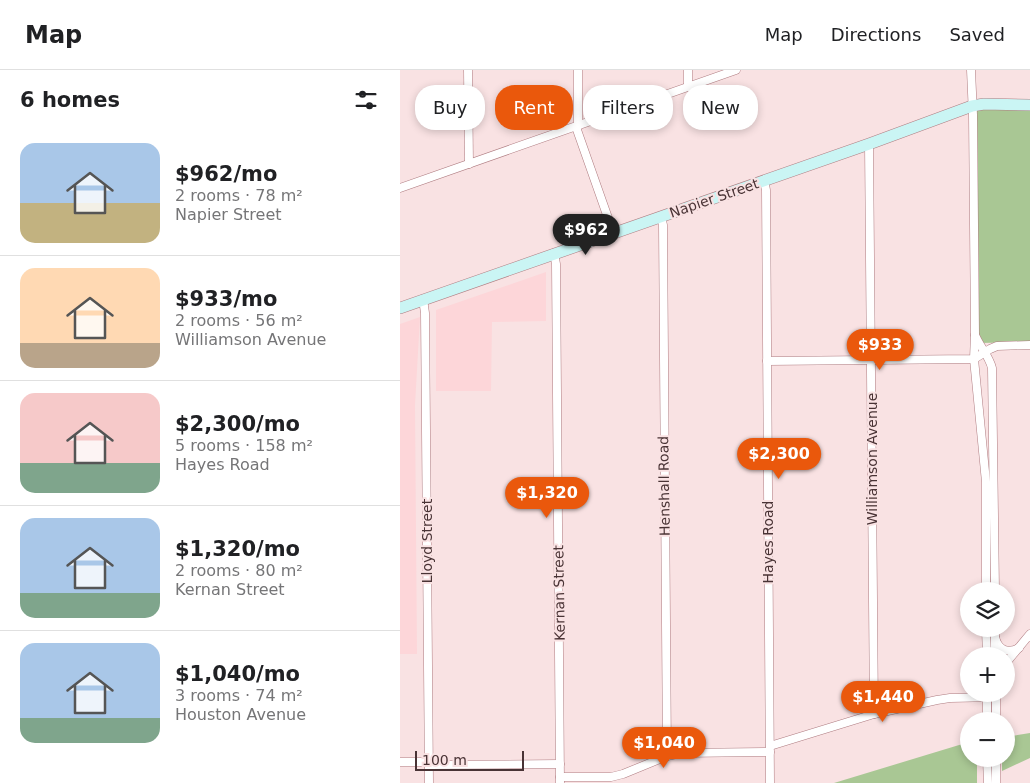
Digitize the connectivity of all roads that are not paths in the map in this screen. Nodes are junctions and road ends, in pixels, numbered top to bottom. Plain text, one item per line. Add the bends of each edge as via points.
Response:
1 (468, 70) edge
2 (578, 70) edge
3 (688, 70) edge
4 (736, 70) edge
5 (971, 70) edge
6 (688, 85) edge
7 (694, 85) edge
8 (683, 89) edge
9 (1030, 105) edge
10 (972, 106) junction
11 (577, 126) junction
12 (869, 144) junction
13 (469, 164) junction
14 (764, 180) junction
15 (400, 188) edge
16 (661, 217) junction
17 (613, 232) junction
18 (554, 253) junction
19 (423, 299) junction
20 (400, 308) edge
21 (975, 334) junction
22 (1030, 345) edge
23 (984, 352) junction
24 (974, 359) junction
25 (871, 360) junction
26 (767, 361) junction
27 (986, 582) edge
28 (995, 582) edge
29 (1030, 634) edge
30 (995, 637) edge
31 (1019, 648) junction
32 (1015, 653) edge
33 (960, 697) edge
34 (874, 714) junction
35 (770, 749) junction
36 (667, 756) junction
37 (400, 762) edge
38 (429, 764) junction
39 (560, 764) junction
40 (988, 767) edge
41 (996, 767) edge
42 (560, 780) edge
43 (429, 783) edge
44 (770, 783) edge
45 (988, 783) edge
46 (996, 783) edge

1 - 13 street
2 - 11 street
3 - 6 street
4 - 7 street
5 - 10 street
8 - 11 street
9 - 10 street, Napier Street
10 - 12 street, Napier Street
10 - 21 street
11 - 13 street
11 - 17 street
12 - 14 street, Napier Street
12 - 25 street, Williamson Avenue
13 - 15 street
14 - 16 street, Napier Street
14 - 26 street, Hayes Road
16 - 17 street, Napier Street
16 - 36 street, Henshall Road
17 - 18 street, Napier Street
18 - 19 street, Napier Street
18 - 39 street, Kernan Street
19 - 20 street, Napier Street
19 - 38 street, Lloyd Street
21 - 23 street
21 - 24 street
22 - 23 street via 997,346
23 - 24 street
23 - 28 street via 992,368
24 - 25 street
24 - 27 street via 986,482
25 - 26 street
25 - 34 street, Williamson Avenue
26 - 35 street, Hayes Road
29 - 31 street
30 - 31 street via 1002,649 1011,651
31 - 32 street
33 - 34 street
34 - 35 street
35 - 36 street
35 - 44 street, Hayes Road
36 - 42 street via 611,777
37 - 38 street
38 - 39 street
38 - 43 street, Lloyd Street
39 - 42 street, Kernan Street
40 - 45 street
41 - 46 street

